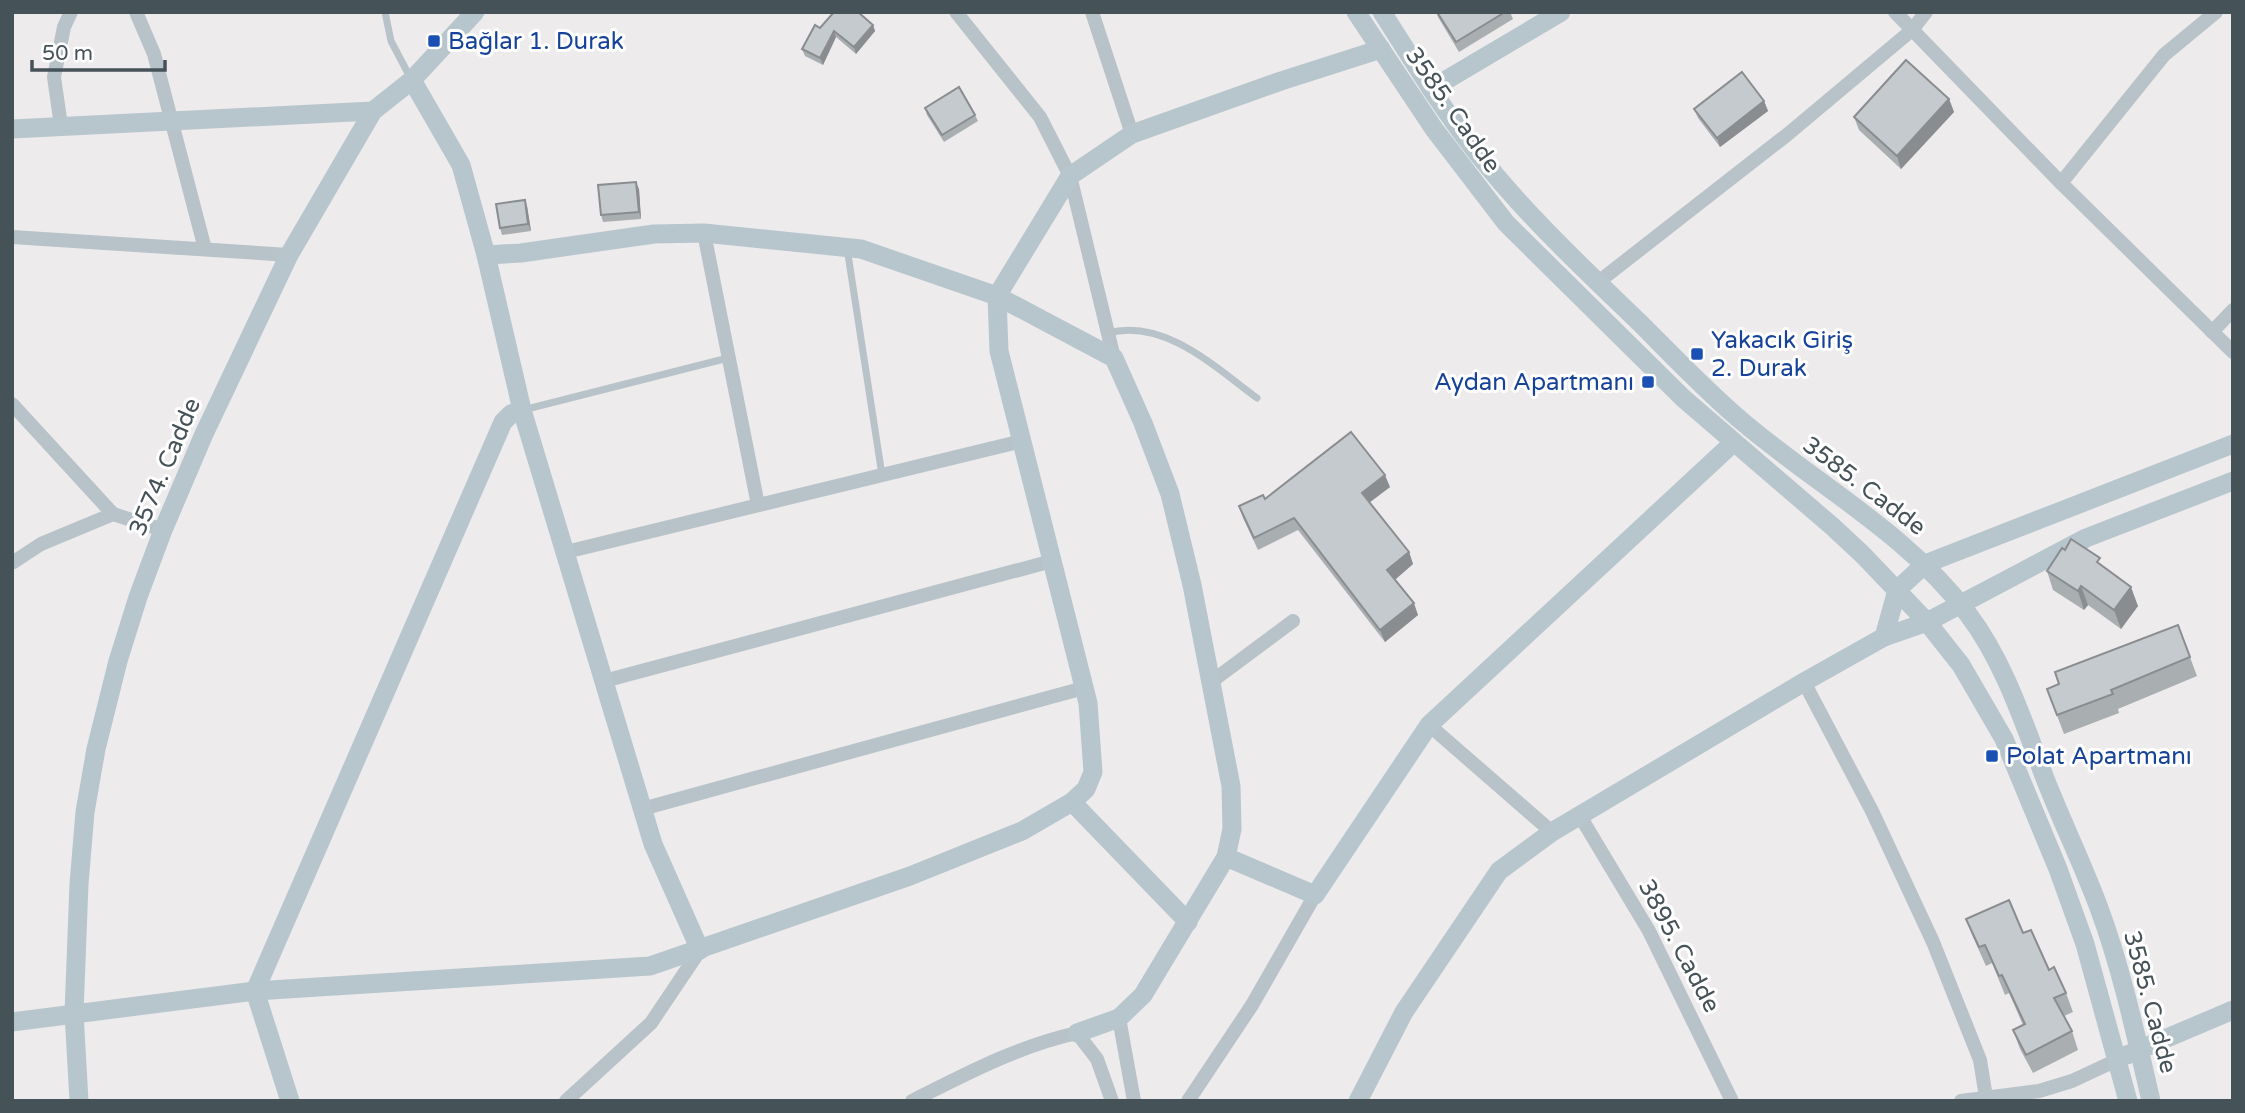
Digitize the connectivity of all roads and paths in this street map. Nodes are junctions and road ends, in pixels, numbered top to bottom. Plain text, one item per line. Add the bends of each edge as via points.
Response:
1 (71, 12) edge
2 (136, 12) edge
3 (385, 12) edge
4 (475, 12) edge
5 (956, 12) edge
6 (1092, 12) edge
7 (1356, 12) edge
8 (1382, 12) edge
9 (1562, 12) edge
10 (1895, 12) edge
11 (1926, 12) edge
12 (2211, 14) edge
13 (1912, 30) junction
14 (1381, 50) junction
15 (412, 80) junction
16 (1431, 89) junction
17 (373, 111) junction
18 (171, 121) junction
19 (61, 126) junction
20 (12, 129) edge
21 (1132, 134) junction
22 (1070, 176) junction
23 (2061, 183) junction
24 (704, 233) junction
25 (12, 237) edge
26 (847, 247) junction
27 (205, 249) junction
28 (289, 255) junction
29 (486, 255) junction
30 (1597, 282) junction
31 (997, 296) junction
32 (2233, 310) edge
33 (2212, 332) junction
34 (1108, 333) junction
35 (2233, 352) edge
36 (729, 357) junction
37 (1114, 358) junction
38 (1256, 398) dead end
39 (12, 404) edge
40 (522, 410) junction
41 (1022, 441) junction
42 (1733, 443) junction
43 (2233, 444) edge
44 (882, 475) junction
45 (2233, 481) edge
46 (758, 505) junction
47 (113, 514) junction
48 (163, 530) junction
49 (566, 552) junction
50 (1052, 561) junction
51 (12, 563) edge
52 (1925, 564) junction
53 (1897, 590) junction
54 (1959, 603) junction
55 (1293, 621) dead end
56 (1927, 622) junction
57 (1884, 638) junction
58 (604, 681) junction
59 (1211, 682) junction
60 (1804, 682) junction
61 (1084, 688) junction
62 (1429, 725) junction
63 (1072, 802) junction
64 (642, 809) junction
65 (1580, 816) junction
66 (1552, 832) junction
67 (1226, 857) junction
68 (1315, 895) junction
69 (1188, 922) junction
70 (701, 950) junction
71 (255, 992) junction
72 (2233, 1010) edge
73 (74, 1013) junction
74 (1119, 1018) junction
75 (12, 1021) edge
76 (1077, 1033) junction
77 (2139, 1050) junction
78 (2117, 1060) junction
79 (936, 1089) junction
80 (1986, 1097) junction
81 (79, 1101) edge
82 (290, 1101) edge
83 (566, 1101) edge
84 (912, 1101) edge
85 (923, 1101) edge
86 (1112, 1101) edge
87 (1134, 1101) edge
88 (1188, 1101) edge
89 (1358, 1101) edge
90 (1732, 1101) edge
91 (1961, 1101) edge
92 (2128, 1101) edge
93 (2151, 1101) edge

1 - 19 street via 54,77
2 - 18 street via 154,54
3 - 15 lane via 391,41
4 - 15 street, 3574. Cadde
5 - 22 street via 1040,117
6 - 21 street
7 - 14 street, 3585. Cadde
8 - 16 street, 3585. Cadde
9 - 16 street
10 - 13 street
11 - 13 street
12 - 23 street via 2164,55
13 - 23 street
13 - 30 street via 1788,134
14 - 21 street via 1281,80
14 - 42 street, 3585. Cadde via 1458,163 1506,223
15 - 17 street, 3574. Cadde
15 - 29 street via 461,165
16 - 30 street, 3585. Cadde via 1519,203
17 - 18 street
17 - 28 street, 3574. Cadde
18 - 19 street
18 - 27 street
19 - 20 street
21 - 22 street
22 - 31 street
22 - 34 street
23 - 33 street
24 - 26 street
24 - 29 street via 654,234
24 - 36 street
25 - 27 street
26 - 31 street
26 - 44 lane
27 - 28 street
28 - 48 street, 3574. Cadde
29 - 40 street
30 - 52 street, 3585. Cadde via 1742,422
31 - 37 street
31 - 41 street via 999,351
32 - 33 street
33 - 35 street
34 - 37 street
34 - 38 lane via 1133,330 1157,335 1195,352
36 - 40 lane
36 - 46 street
37 - 59 street via 1170,494
39 - 47 street
40 - 49 street
40 - 71 street via 503,422
41 - 44 street
41 - 50 street
42 - 53 street, 3585. Cadde via 1833,527
42 - 62 street
43 - 52 street
44 - 46 street
45 - 54 street via 2086,538
46 - 49 street
47 - 48 street
47 - 51 street via 41,544
48 - 73 street, 3574. Cadde via 126,635 96,749 85,812
49 - 58 street
50 - 58 street
50 - 61 street
52 - 53 street
52 - 54 street, 3585. Cadde
53 - 56 street, 3585. Cadde
53 - 57 street
54 - 56 street
54 - 77 street, 3585. Cadde via 1996,656 2090,884
55 - 59 street
56 - 57 street
56 - 78 street, 3585. Cadde via 1961,665 2004,739 2078,923
57 - 60 street
58 - 64 street
59 - 67 street via 1231,786 1232,829
60 - 65 street
60 - 80 street via 1872,811 1933,942 1980,1060
61 - 63 street via 1093,772 1086,789
61 - 64 street
62 - 66 street
62 - 68 street
63 - 69 street
63 - 70 street via 1022,831 923,871
64 - 70 street via 653,845
65 - 66 street
65 - 90 street, 3895. Cadde via 1660,952
66 - 89 street via 1499,871 1404,1012
67 - 68 street
67 - 69 street
68 - 88 street via 1252,1005
69 - 74 street via 1143,995
70 - 71 street via 650,966
70 - 83 street via 651,1023
71 - 73 street
71 - 82 street
72 - 77 street
73 - 75 street
73 - 81 street, 3574. Cadde
74 - 76 street
74 - 87 street
76 - 79 street via 986,1063
76 - 86 street via 1097,1059
77 - 78 street
77 - 93 street, 3585. Cadde
78 - 80 street via 2055,1087
78 - 92 street, 3585. Cadde
79 - 84 street
79 - 85 street
80 - 91 street

